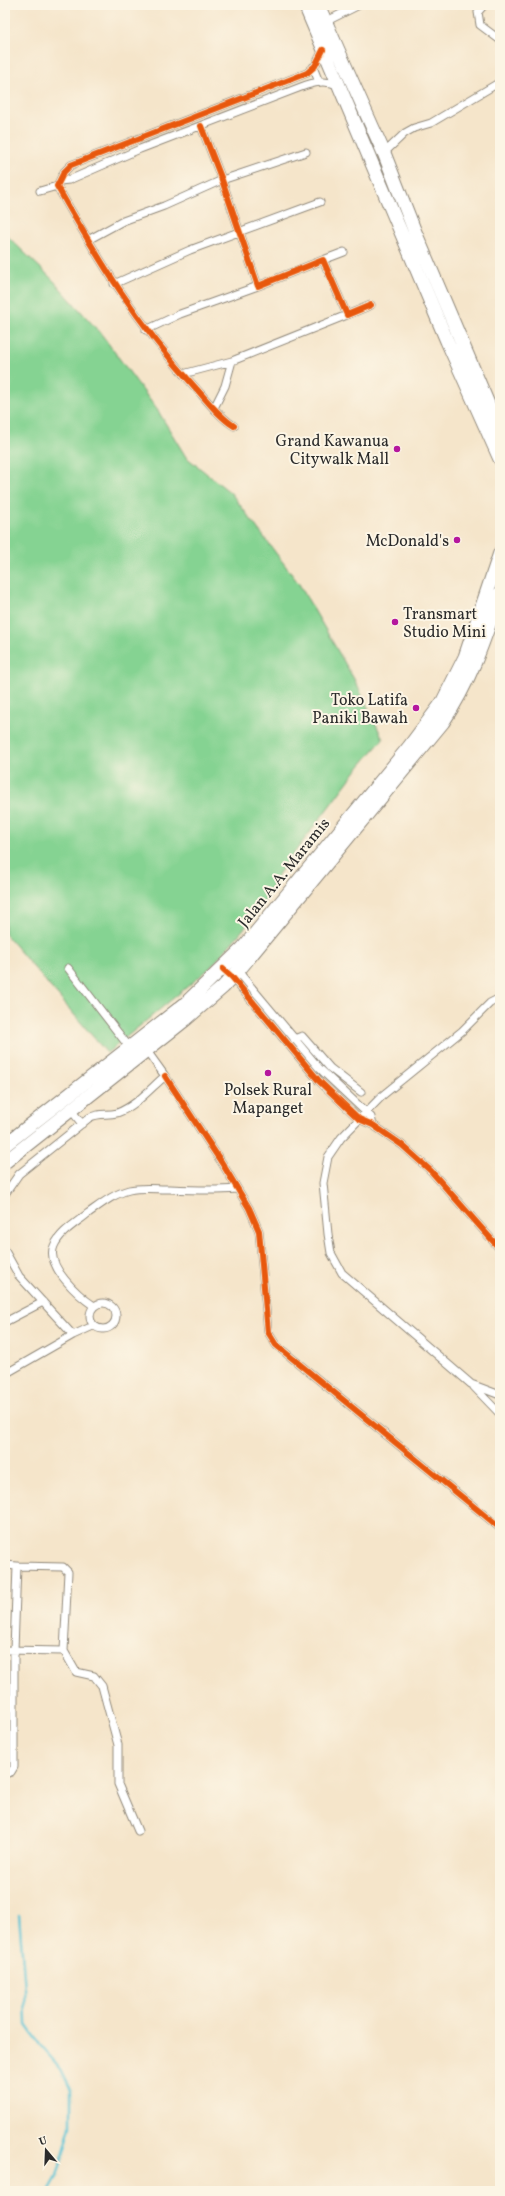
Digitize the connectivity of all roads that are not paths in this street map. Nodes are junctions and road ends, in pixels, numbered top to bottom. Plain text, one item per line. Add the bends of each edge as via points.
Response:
1 (305, 5) edge
2 (318, 5) edge
3 (359, 5) edge
4 (484, 5) edge
5 (348, 7) edge
6 (325, 22) junction
7 (500, 40) edge
8 (324, 50) junction
9 (313, 67) junction
10 (319, 82) junction
11 (500, 82) edge
12 (338, 85) junction
13 (219, 109) junction
14 (222, 117) junction
15 (174, 125) junction
16 (201, 126) junction
17 (178, 135) junction
18 (306, 152) dead end
19 (384, 153) junction
20 (222, 180) junction
21 (59, 184) junction
22 (40, 191) dead end
23 (320, 202) dead end
24 (240, 232) junction
25 (88, 240) junction
26 (344, 252) dead end
27 (323, 260) junction
28 (114, 284) junction
29 (258, 286) junction
30 (371, 305) dead end
31 (347, 315) junction
32 (146, 330) junction
33 (232, 361) junction
34 (183, 374) junction
35 (214, 408) junction
36 (234, 426) dead end
37 (500, 432) edge
38 (500, 460) edge
39 (500, 552) edge
40 (500, 593) edge
41 (68, 968) dead end
42 (231, 970) junction
43 (500, 998) edge
44 (294, 1039) junction
45 (130, 1048) junction
46 (147, 1051) junction
47 (165, 1076) junction
48 (361, 1092) dead end
49 (71, 1110) junction
50 (366, 1112) junction
51 (359, 1119) junction
52 (82, 1124) junction
53 (373, 1125) junction
54 (5, 1145) edge
55 (5, 1162) edge
56 (236, 1189) junction
57 (5, 1194) edge
58 (500, 1249) edge
59 (5, 1251) edge
60 (7, 1262) edge
61 (43, 1302) junction
62 (94, 1306) junction
63 (5, 1322) edge
64 (93, 1326) junction
65 (73, 1335) junction
66 (5, 1374) edge
67 (471, 1384) junction
68 (500, 1395) edge
69 (500, 1414) edge
70 (500, 1528) edge
71 (5, 1565) edge
72 (17, 1566) junction
73 (5, 1650) edge
74 (14, 1650) junction
75 (64, 1651) junction
76 (5, 1774) edge
77 (138, 1831) dead end

1 - 8 highway
2 - 6 highway
3 - 5 street
4 - 7 street via 478,12 480,24
5 - 6 street
6 - 19 highway
8 - 9 street
8 - 12 highway
9 - 10 street
9 - 13 street via 307,73
10 - 12 street
10 - 14 street
11 - 19 street via 431,123 405,133
12 - 38 highway
13 - 14 street
13 - 15 street
14 - 16 street
15 - 17 street
15 - 21 street via 71,165 64,172
16 - 17 street
16 - 20 street
17 - 21 street
18 - 20 street
19 - 37 highway
20 - 24 street
20 - 25 street via 123,221
21 - 22 street
21 - 25 street
23 - 24 street
24 - 28 street via 142,270
24 - 29 street
25 - 28 street
26 - 27 street
27 - 29 street
27 - 31 street
28 - 32 street
29 - 32 street via 180,314
30 - 31 street
31 - 33 street
32 - 34 street
33 - 34 street
33 - 35 street via 225,386
34 - 35 street
35 - 36 street
39 - 42 highway, Jalan A.A. Maramis via 464,657 442,703 409,748
40 - 42 highway via 478,658 463,690 443,722
41 - 45 street
42 - 44 street
42 - 45 highway, Jalan A.A. Maramis
42 - 46 highway via 213,996
42 - 51 street via 319,1081
43 - 50 street via 490,1003 462,1031 404,1077
44 - 48 street via 302,1036 330,1068
44 - 50 street via 319,1068
45 - 54 highway, Jalan A.A. Maramis
46 - 47 street
46 - 49 highway
47 - 52 street via 127,1108 115,1114 98,1114
47 - 56 street
49 - 52 street
49 - 55 highway
50 - 51 street
50 - 53 street via 371,1117
51 - 53 street
51 - 67 street via 328,1157 324,1171 328,1234 335,1263 352,1284
52 - 57 street via 19,1174
53 - 58 street via 402,1145 431,1171
56 - 62 street via 130,1190 106,1200 73,1225 60,1237 54,1247 53,1256 66,1281
56 - 70 street via 260,1231 268,1332 276,1345
59 - 60 street
60 - 61 street
61 - 63 street
61 - 65 street
62 - 64 street via 89,1316
62 - 64 street via 104,1303 110,1305 114,1309 116,1320 104,1330
64 - 65 street
65 - 66 street
67 - 68 street
67 - 69 street
71 - 72 street
72 - 74 street
72 - 75 street via 63,1567 68,1572
73 - 74 street
74 - 75 street
74 - 76 street via 14,1767 11,1772
75 - 77 street via 76,1672 94,1676 102,1686 118,1745 118,1784

